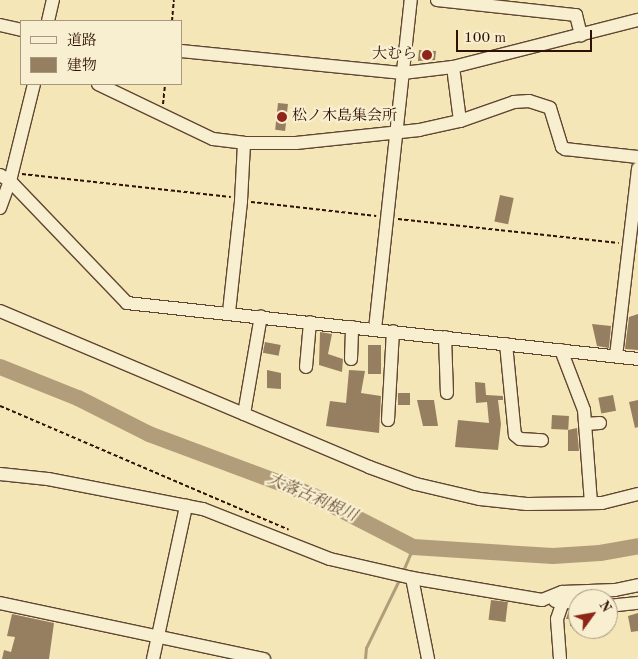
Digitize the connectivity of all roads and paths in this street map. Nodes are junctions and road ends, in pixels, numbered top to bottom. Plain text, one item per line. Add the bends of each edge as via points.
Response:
1 (53, 0) edge
2 (174, 0) edge
3 (411, 0) edge
4 (437, 0) edge
5 (48, 20) edge
6 (172, 20) edge
7 (638, 20) edge
8 (0, 25) edge
9 (20, 30) edge
10 (581, 35) junction
11 (182, 51) edge
12 (453, 67) junction
13 (403, 73) junction
14 (34, 85) edge
15 (100, 85) edge
16 (165, 85) edge
17 (162, 113) junction
18 (460, 121) junction
19 (396, 131) junction
20 (244, 143) junction
21 (638, 157) edge
22 (638, 168) edge
23 (7, 176) edge
24 (242, 200) junction
25 (0, 208) edge
26 (387, 218) junction
27 (629, 244) junction
28 (0, 311) edge
29 (229, 312) junction
30 (261, 316) junction
31 (310, 322) junction
32 (352, 327) junction
33 (375, 329) junction
34 (392, 331) junction
35 (445, 337) junction
36 (506, 344) junction
37 (561, 350) junction
38 (616, 356) junction
39 (351, 359) dead end
40 (638, 359) edge
41 (306, 367) dead end
42 (447, 393) dead end
43 (0, 406) edge
44 (244, 414) junction
45 (388, 420) dead end
46 (600, 423) dead end
47 (585, 424) junction
48 (542, 440) dead end
49 (0, 474) edge
50 (638, 494) edge
51 (591, 503) junction
52 (186, 506) junction
53 (290, 531) dead end
54 (412, 578) junction
55 (638, 585) edge
56 (542, 600) junction
57 (563, 602) junction
58 (568, 602) edge
59 (0, 603) edge
60 (638, 603) edge
61 (618, 605) edge
62 (158, 636) junction
63 (153, 659) edge
64 (264, 659) edge
65 (428, 659) edge
66 (560, 659) edge

1 - 5 street
2 - 6 path
3 - 13 street
4 - 10 street via 576,16
7 - 10 street
8 - 9 street
10 - 12 street
11 - 13 street
12 - 13 street
12 - 18 street
13 - 19 street
14 - 23 street
15 - 17 street
16 - 17 path
17 - 20 street via 213,139
18 - 19 street
18 - 21 street via 514,102 529,101 550,108 565,149
19 - 20 street via 296,143
19 - 26 street
20 - 24 street
22 - 27 street
23 - 24 path
23 - 25 street
23 - 29 street via 127,303
24 - 26 path
24 - 29 street
26 - 27 path
26 - 33 street
27 - 38 street
28 - 44 street
29 - 30 street
30 - 31 street
30 - 44 street
31 - 32 street
31 - 41 street
32 - 33 street
32 - 39 street
33 - 34 street
34 - 35 street
34 - 45 street
35 - 36 street
35 - 42 street
36 - 37 street
36 - 48 street via 515,435
37 - 38 street
37 - 47 street via 584,410
38 - 40 street
43 - 53 path
44 - 51 street via 416,484 480,499 527,504
46 - 47 street
47 - 51 street
49 - 52 street via 48,479
50 - 51 street
52 - 54 street via 226,516 330,559
52 - 62 street
54 - 56 street
54 - 65 street
55 - 56 street via 615,590 562,592
56 - 57 street
57 - 58 street
57 - 66 street via 557,620
59 - 62 street
60 - 61 street
62 - 63 street
62 - 64 street

